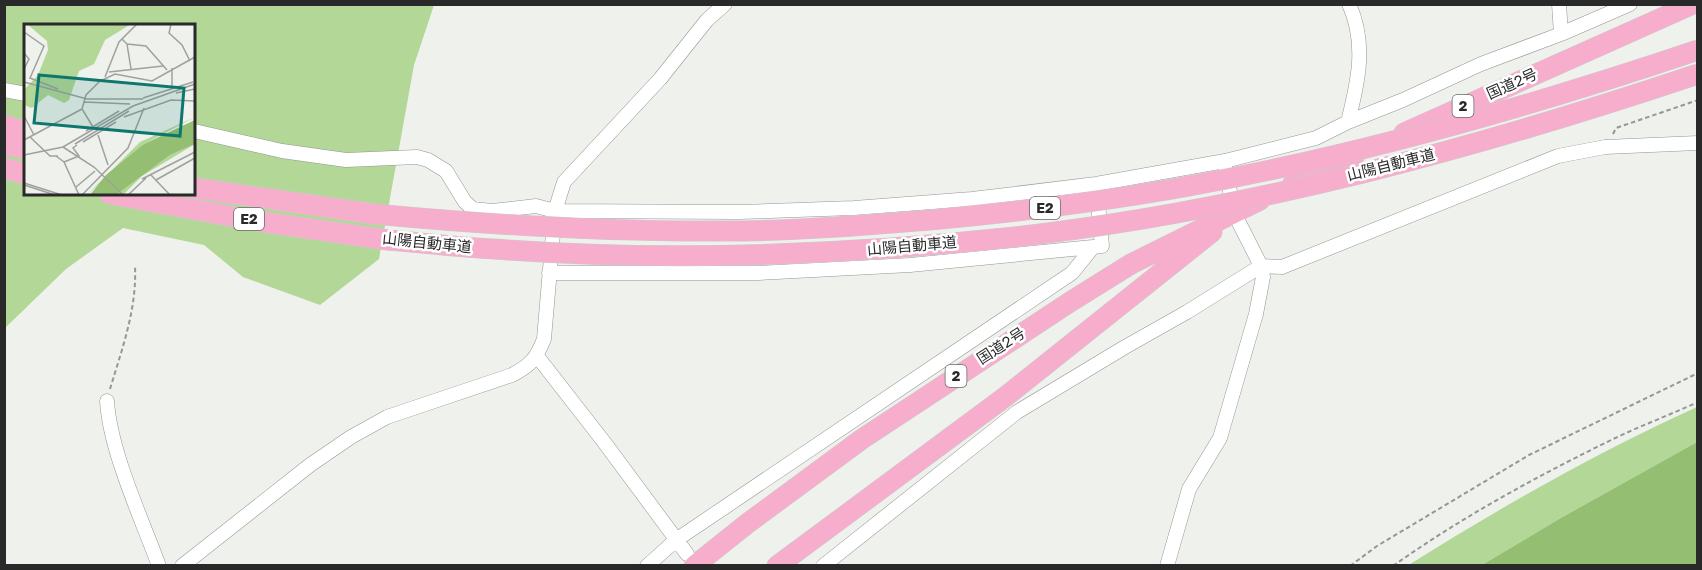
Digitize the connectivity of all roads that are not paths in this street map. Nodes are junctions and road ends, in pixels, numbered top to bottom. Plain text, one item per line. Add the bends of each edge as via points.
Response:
1 (725, 4) edge
2 (1349, 4) edge
3 (1559, 4) edge
4 (1630, 4) edge
5 (1694, 4) edge
6 (1674, 10) edge
7 (1561, 34) junction
8 (1698, 50) edge
9 (1698, 74) edge
10 (4, 90) edge
11 (24, 94) edge
12 (1348, 122) junction
13 (4, 125) edge
14 (24, 131) edge
15 (195, 131) edge
16 (1698, 143) edge
17 (4, 144) edge
18 (24, 149) edge
19 (1225, 161) junction
20 (1096, 184) junction
21 (195, 188) edge
22 (116, 195) edge
23 (555, 211) junction
24 (1234, 213) junction
25 (1092, 247) junction
26 (1261, 266) junction
27 (549, 273) junction
28 (537, 356) junction
29 (107, 401) road end
30 (676, 540) junction
31 (691, 560) edge
32 (159, 566) edge
33 (182, 566) edge
34 (647, 566) edge
35 (777, 566) edge
36 (823, 566) edge
37 (1167, 566) edge

1 - 23 street via 564,182
2 - 12 street via 1361,57
3 - 7 street
4 - 7 street
5 - 6 highway, 国道2号 / 2
6 - 24 highway, 国道2号 / 2
7 - 12 street
8 - 21 highway, 山陽自動車道 / E2, bridge via 1436,130 1324,157 1191,186 1015,212 872,225 728,231 585,230 374,214
9 - 22 highway, 山陽自動車道 / E2, bridge via 1530,128 1384,168 1197,209 1017,236 874,250 730,255 496,249 388,240
10 - 11 street
12 - 19 street via 1316,138
13 - 14 highway
15 - 23 street via 282,151 346,160 417,157 446,171 473,209 536,206
16 - 26 street via 1605,147 1558,156 1282,267
17 - 18 highway
19 - 20 street
19 - 24 street
20 - 23 street via 854,208
20 - 25 street via 1102,246
23 - 27 street
24 - 26 street
24 - 31 highway, 国道2号 / 2 via 1131,264 1011,340
24 - 35 highway, 国道2号 / 2 via 1005,397
25 - 27 street via 910,265 758,273
25 - 30 street via 1072,273
26 - 36 street via 1017,412
26 - 37 street via 1263,277 1256,314 1220,438 1190,489
27 - 28 street via 543,339
28 - 30 street
28 - 33 street via 512,375 387,417 351,437
29 - 32 street via 116,448
30 - 31 street
30 - 34 street

